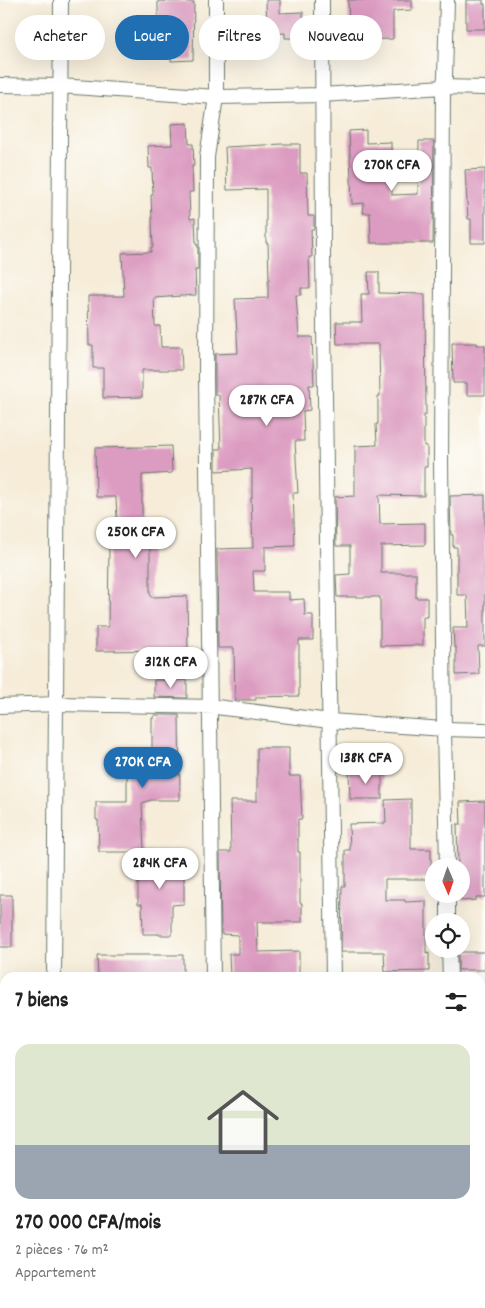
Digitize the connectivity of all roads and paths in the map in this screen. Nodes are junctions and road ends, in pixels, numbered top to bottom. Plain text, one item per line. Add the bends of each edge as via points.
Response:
1 (61, 0) edge
2 (216, 0) edge
3 (322, 0) edge
4 (447, 0) edge
5 (0, 85) edge
6 (60, 86) junction
7 (443, 87) junction
8 (485, 88) edge
9 (322, 95) junction
10 (216, 97) junction
11 (56, 704) junction
12 (0, 706) edge
13 (211, 707) junction
14 (330, 721) junction
15 (444, 728) junction
16 (485, 730) edge
17 (447, 858) edge
18 (449, 958) edge
19 (54, 972) edge
20 (213, 972) edge
21 (333, 972) edge
22 (450, 972) edge

1 - 6 street
2 - 10 street
3 - 9 street
4 - 7 street
5 - 6 street
6 - 10 street
6 - 11 street
7 - 8 street
7 - 9 street
7 - 15 street via 441,471
9 - 10 street
9 - 14 street
10 - 13 street via 207,157 206,378
11 - 12 street
11 - 13 street
11 - 19 street
13 - 14 street
13 - 20 street
14 - 15 street
14 - 21 street
15 - 16 street
15 - 17 street
18 - 22 street

